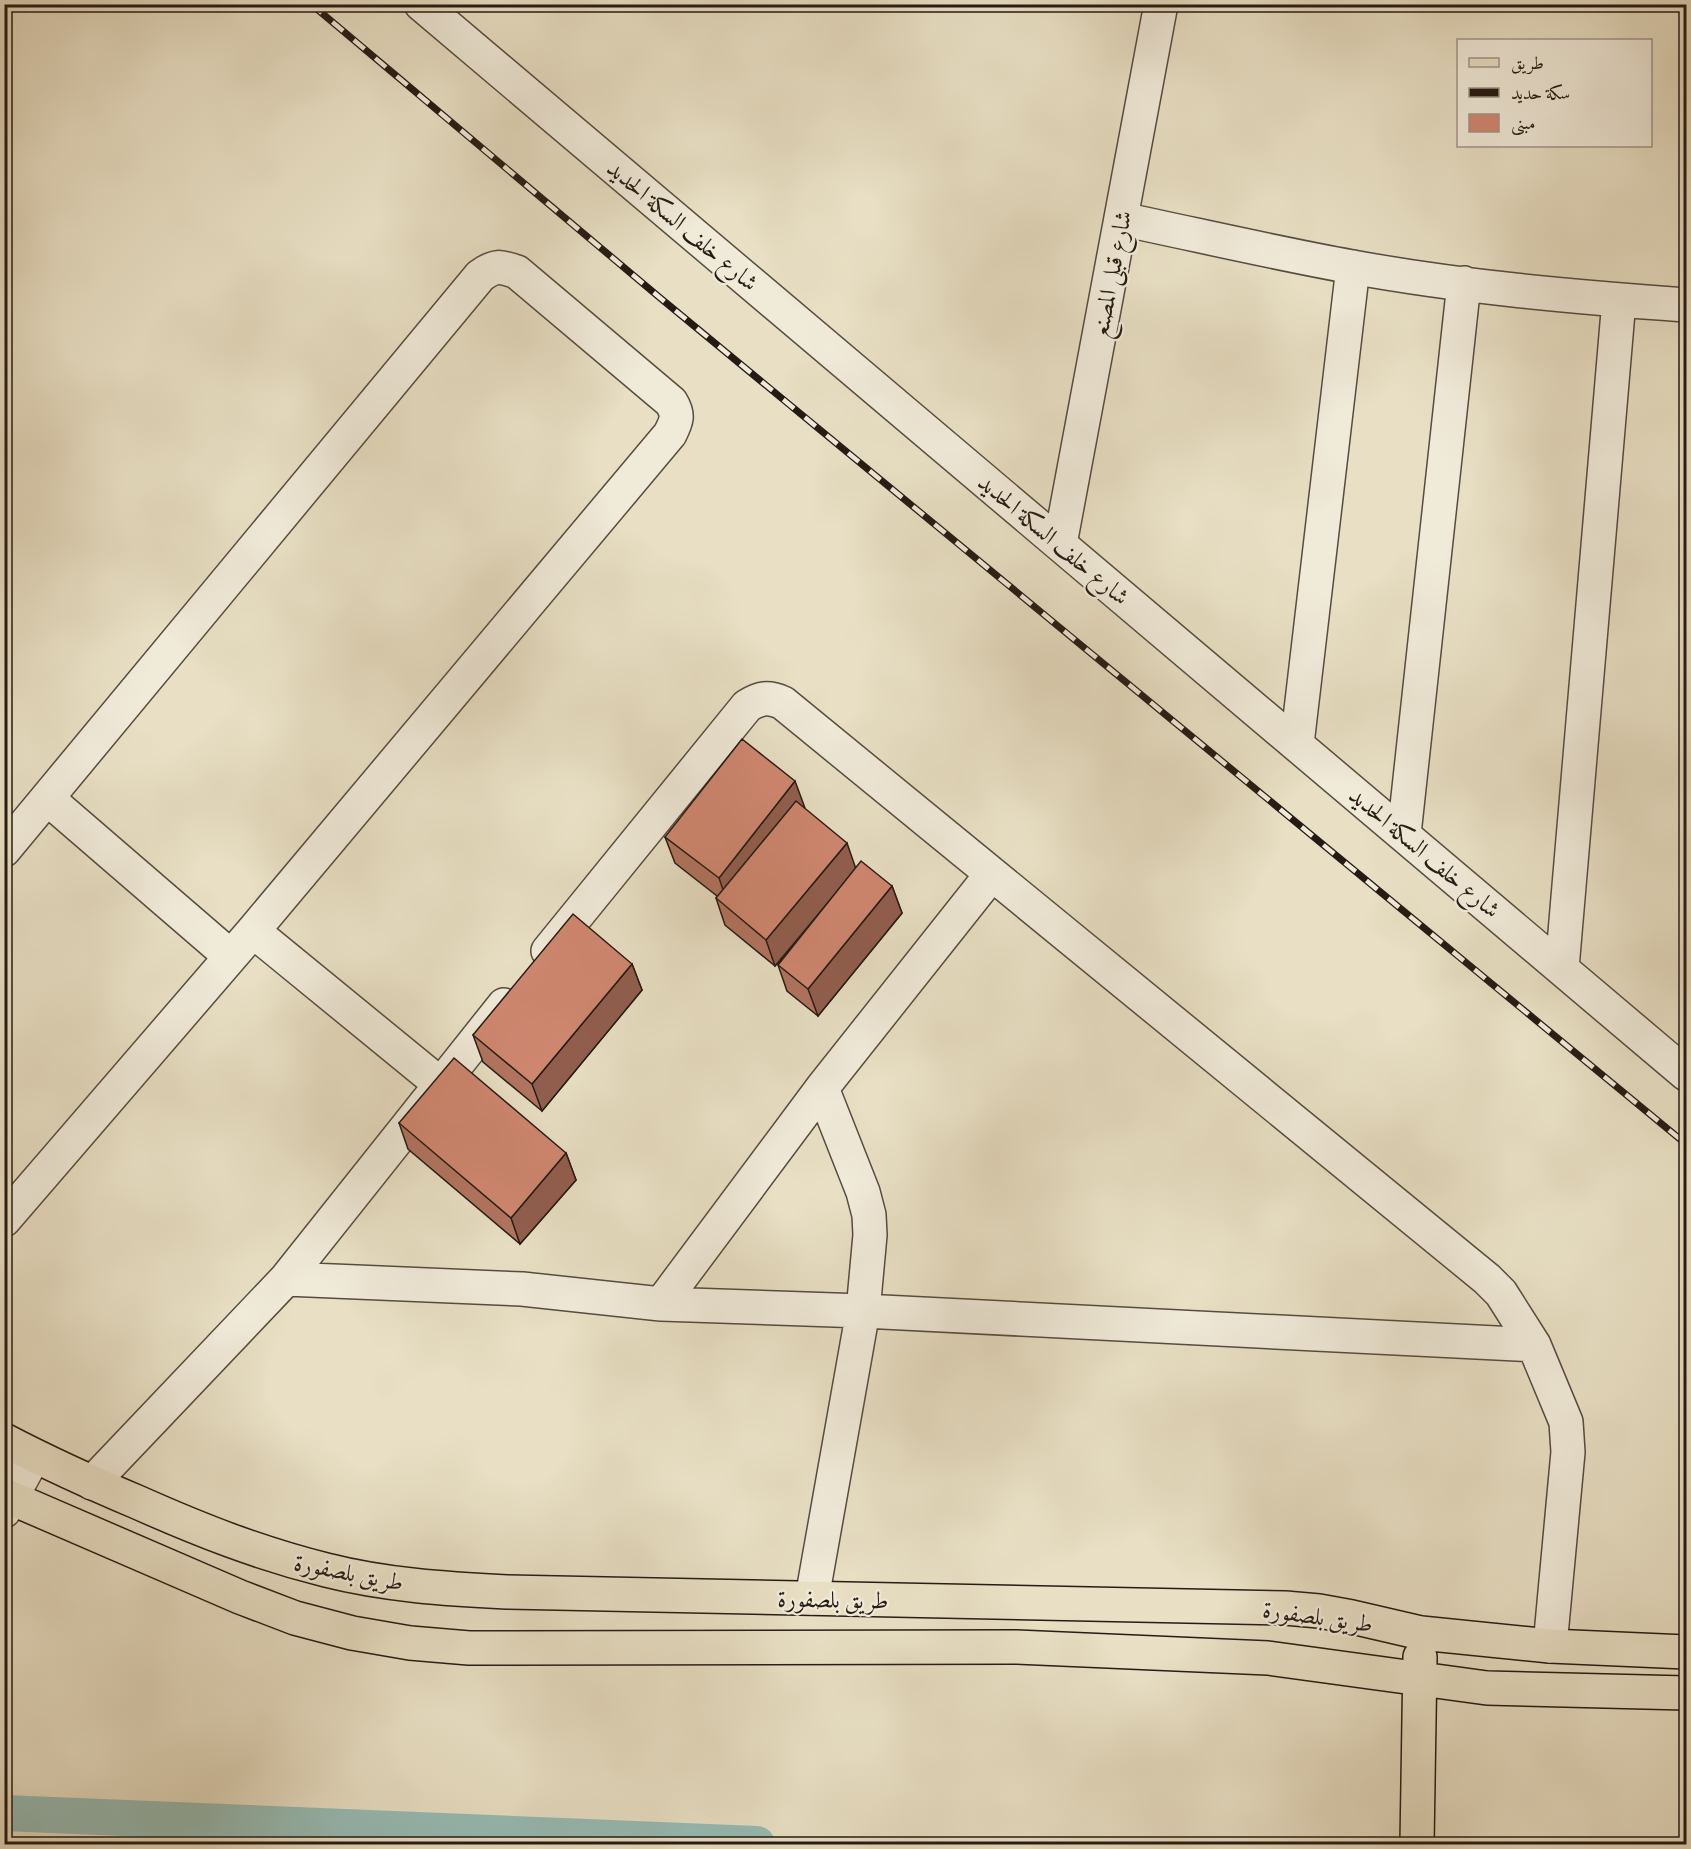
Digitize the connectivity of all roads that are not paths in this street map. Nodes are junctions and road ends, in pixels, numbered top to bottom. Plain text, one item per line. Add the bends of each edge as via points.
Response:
1 (421, 4) edge
2 (1161, 4) edge
3 (1121, 219) junction
4 (1353, 267) junction
5 (1464, 283) junction
6 (1619, 300) junction
7 (1686, 305) edge
8 (1060, 544) junction
9 (1297, 744) junction
10 (48, 799) junction
11 (1404, 834) junction
12 (4, 850) edge
13 (991, 875) junction
14 (253, 931) junction
15 (230, 956) junction
16 (1562, 968) junction
17 (1686, 1074) edge
18 (440, 1084) junction
19 (822, 1088) junction
20 (4, 1220) edge
21 (286, 1279) junction
22 (661, 1304) junction
23 (863, 1311) junction
24 (1534, 1345) junction
25 (4, 1440) edge
26 (34, 1456) junction
27 (92, 1483) junction
28 (7, 1501) edge
29 (812, 1598) junction
30 (1421, 1633) junction
31 (1550, 1646) junction
32 (1686, 1652) edge
33 (1419, 1680) junction
34 (1686, 1693) edge
35 (1417, 1845) edge

1 - 8 street, شارع خلف السكة الحديد
2 - 3 street, شارع قبلى المصنع
3 - 4 street
3 - 8 street, شارع قبلى المصنع
4 - 5 street
4 - 9 street
5 - 6 street
5 - 11 street
6 - 7 street
6 - 16 street
8 - 9 street, شارع خلف السكة الحديد
9 - 11 street, شارع خلف السكة الحديد
10 - 12 street
10 - 14 street via 480,276 492,268 517,272 671,402 676,422 670,434
10 - 15 street
11 - 16 street, شارع خلف السكة الحديد
13 - 18 street via 783,703 759,699 747,706
13 - 19 street
13 - 24 street via 1487,1279 1501,1293
14 - 15 street
14 - 18 street
15 - 20 street
16 - 17 street, شارع خلف السكة الحديد
18 - 21 street
19 - 22 street
19 - 23 street via 869,1215
21 - 22 street via 522,1290
21 - 27 street
22 - 23 street
23 - 24 street
23 - 29 street
24 - 31 street via 1566,1422 1568,1452
25 - 26 main road, طريق بلصفورة
26 - 27 main road, طريق بلصفورة
26 - 28 street
27 - 29 main road, طريق بلصفورة via 270,1555 387,1581 507,1592
28 - 33 main road, طريق بلصفورة via 295,1618 410,1643 469,1648 1016,1647 1268,1658
29 - 30 main road, طريق بلصفورة via 1285,1608 1352,1617
30 - 31 main road, طريق بلصفورة
30 - 33 main road
31 - 32 main road, طريق بلصفورة
33 - 34 main road, طريق بلصفورة via 1487,1688
33 - 35 main road

